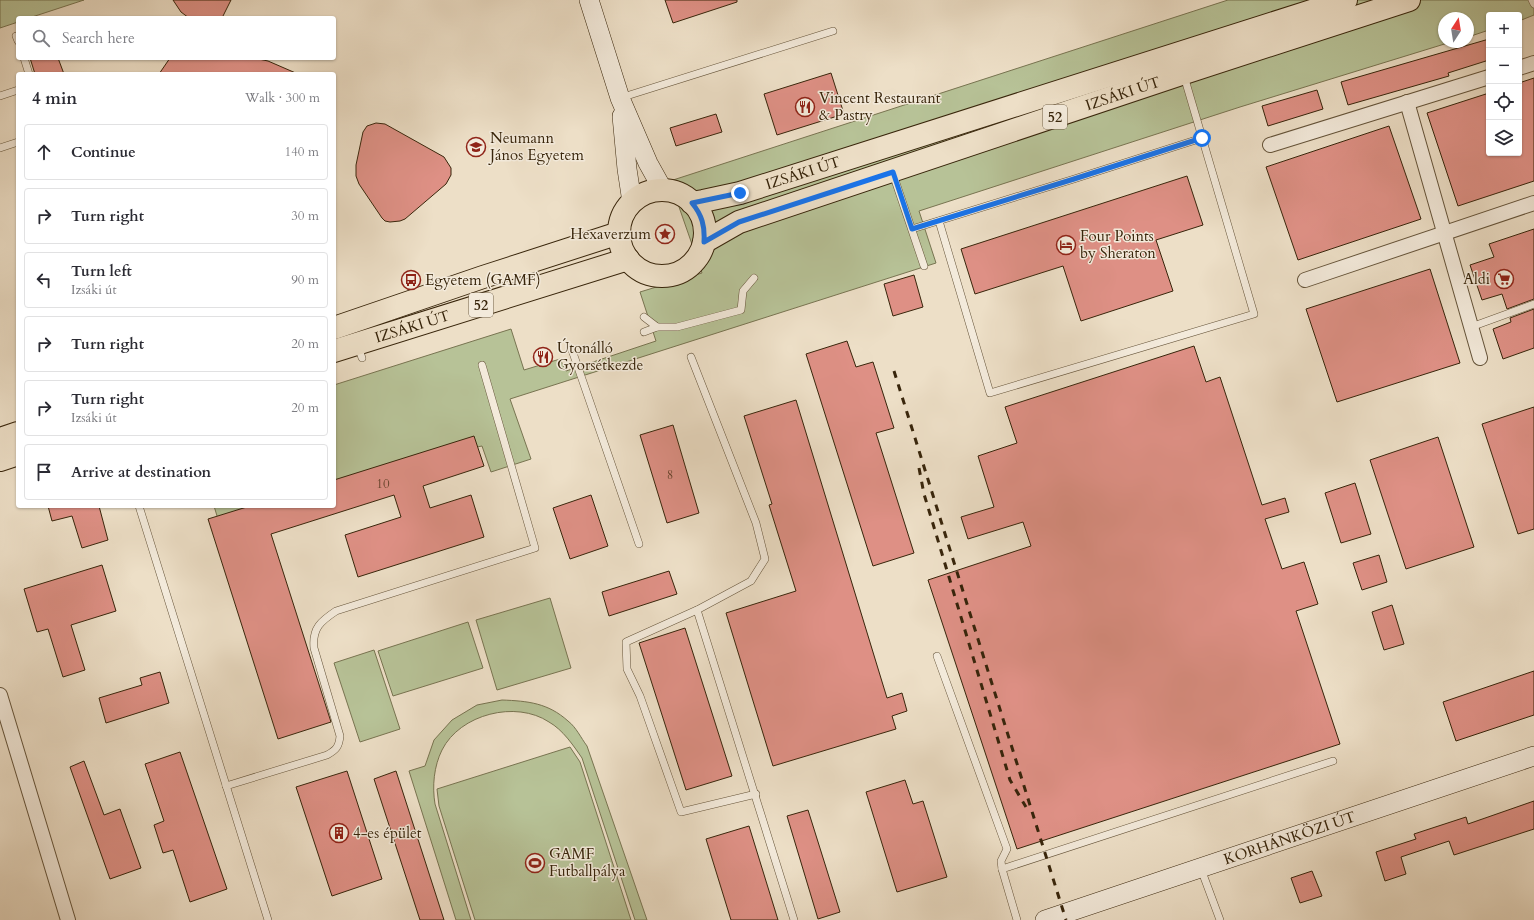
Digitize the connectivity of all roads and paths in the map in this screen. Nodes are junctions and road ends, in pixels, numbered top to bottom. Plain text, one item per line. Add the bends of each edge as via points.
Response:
1 (589, 0) edge
2 (1346, 0) edge
3 (1409, 0) edge
4 (1532, 0) edge
5 (1534, 4) edge
6 (833, 31) dead end
7 (25, 60) edge
8 (1534, 63) edge
9 (1522, 67) edge
10 (28, 72) edge
11 (1184, 74) junction
12 (1486, 78) edge
13 (16, 91) edge
14 (0, 96) edge
15 (620, 98) junction
16 (1407, 102) junction
17 (1202, 138) junction
18 (16, 143) edge
19 (1270, 145) dead end
20 (0, 148) edge
21 (893, 172) junction
22 (663, 190) junction
23 (632, 202) junction
24 (692, 203) junction
25 (1534, 203) edge
26 (939, 221) junction
27 (912, 229) junction
28 (619, 233) junction
29 (1444, 233) junction
30 (704, 242) junction
31 (628, 259) junction
32 (924, 266) dead end
33 (754, 278) dead end
34 (1305, 280) dead end
35 (1534, 304) edge
36 (644, 317) dead end
37 (657, 327) junction
38 (1471, 327) junction
39 (336, 328) edge
40 (644, 332) dead end
41 (365, 335) junction
42 (336, 350) edge
43 (572, 350) dead end
44 (691, 357) dead end
45 (1480, 358) dead end
46 (482, 365) dead end
47 (16, 434) edge
48 (0, 439) edge
49 (16, 455) edge
50 (0, 460) edge
51 (140, 508) edge
52 (639, 544) dead end
53 (697, 610) junction
54 (937, 656) dead end
55 (0, 695) edge
56 (1534, 756) edge
57 (1333, 761) dead end
58 (226, 786) junction
59 (756, 794) junction
60 (1200, 867) junction
61 (1002, 869) junction
62 (68, 920) edge
63 (268, 920) edge
64 (794, 920) edge
65 (1017, 920) edge
66 (1045, 920) edge
67 (1220, 920) edge

1 - 15 street
2 - 24 main road, IZSÁKI ÚT / 52 via 740,193
3 - 11 main road, IZSÁKI ÚT / 52
4 - 5 lane
6 - 15 lane
7 - 10 lane
8 - 9 street
11 - 17 lane
11 - 21 main road, IZSÁKI ÚT / 52
12 - 16 street
13 - 14 lane
15 - 22 street via 648,163
15 - 23 street
16 - 19 street
16 - 29 street
17 - 26 lane
17 - 26 lane via 1254,314 990,393
18 - 20 lane
21 - 27 lane
21 - 30 main road, IZSÁKI ÚT / 52 via 739,222
22 - 23 main road via 647,193
22 - 24 main road via 676,193
23 - 28 main road via 622,216
24 - 30 main road via 701,217
25 - 29 street
26 - 27 lane
27 - 32 lane
28 - 31 main road via 623,251
28 - 41 main road, IZSÁKI ÚT / 52
29 - 34 street
29 - 38 street
30 - 31 main road via 694,261 686,268 666,276 645,272 635,267
31 - 41 main road, IZSÁKI ÚT / 52
33 - 37 lane via 743,291 741,310 677,327
35 - 38 lane
36 - 37 lane
37 - 40 lane
38 - 45 street
39 - 41 main road, IZSÁKI ÚT / 52
41 - 42 main road, IZSÁKI ÚT / 52
43 - 52 lane
44 - 53 lane via 756,523 765,559 751,581
46 - 58 lane via 534,548 336,611 326,618 313,638 314,648 340,736 339,746 327,755
47 - 48 main road
49 - 50 main road
51 - 58 lane
53 - 59 lane
53 - 59 lane via 626,642 627,669 640,696 681,812
54 - 61 lane via 1007,849 1000,861
55 - 62 street
56 - 60 street, KORHÁNKÖZI ÚT
57 - 61 lane
58 - 63 lane
59 - 64 lane
60 - 66 street, KORHÁNKÖZI ÚT
60 - 67 lane
61 - 65 lane

